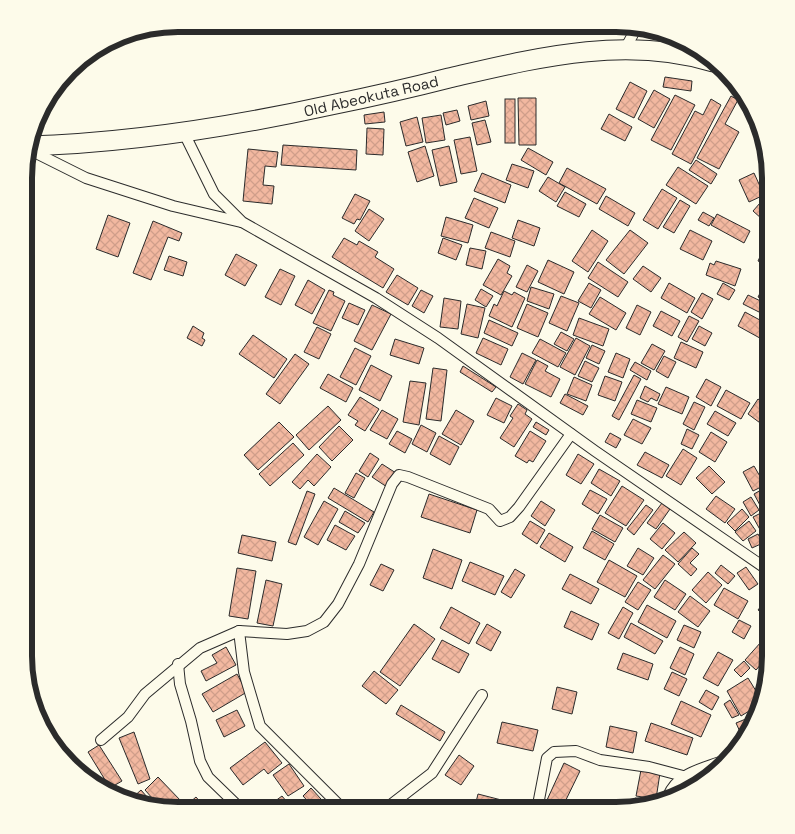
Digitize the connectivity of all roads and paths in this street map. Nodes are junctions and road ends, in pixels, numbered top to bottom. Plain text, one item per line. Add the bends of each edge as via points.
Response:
1 (633, 34) edge
2 (625, 49) junction
3 (699, 58) edge
4 (184, 132) junction
5 (36, 146) edge
6 (35, 151) edge
7 (242, 222) junction
8 (571, 434) junction
9 (762, 566) edge
10 (239, 631) junction
11 (178, 664) junction
12 (482, 695) dead end
13 (101, 740) dead end
14 (714, 764) edge
15 (683, 776) junction
16 (671, 791) edge
17 (233, 801) edge
18 (335, 801) edge
19 (396, 801) edge
20 (539, 801) edge

1 - 2 street
2 - 3 highway, Old Abeokuta Road
2 - 4 highway, Old Abeokuta Road via 513,62 331,105
4 - 5 highway, Old Abeokuta Road
4 - 7 street via 214,194
6 - 7 street via 86,178 173,206
7 - 8 street via 376,298 438,338
8 - 9 street
8 - 10 street via 519,507 510,517 500,521 489,509 399,475 392,484 359,564 324,622 307,631 287,634
10 - 11 street via 200,648
10 - 18 street via 244,672 260,726
11 - 13 street via 144,694 128,717
11 - 17 street via 200,761 208,777
12 - 19 street via 432,773
14 - 15 street
15 - 16 street
15 - 20 street via 650,767 600,760 576,751 554,752 547,758

